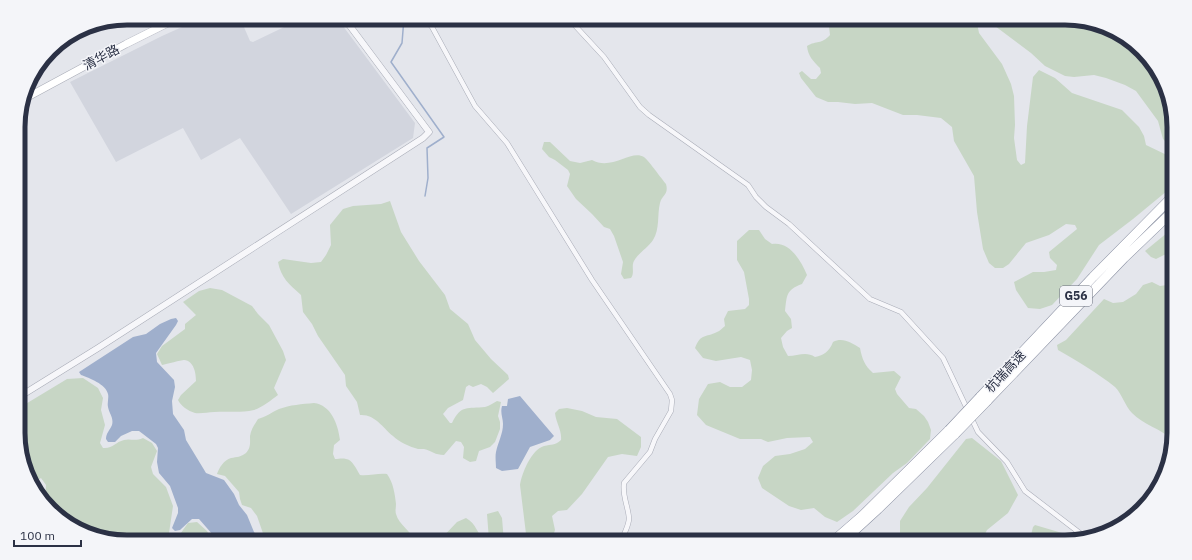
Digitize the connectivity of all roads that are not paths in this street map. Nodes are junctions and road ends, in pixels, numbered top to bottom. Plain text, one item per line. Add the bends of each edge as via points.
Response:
1 (164, 25) edge
2 (349, 25) edge
3 (430, 25) edge
4 (574, 25) edge
5 (30, 96) edge
6 (1167, 202) edge
7 (1167, 217) edge
8 (25, 393) edge
9 (983, 399) junction
10 (952, 432) junction
11 (1081, 534) edge
12 (624, 535) edge
13 (840, 535) edge
14 (850, 535) edge

1 - 5 main road, 清华路
2 - 8 street via 429,132
3 - 12 street via 475,106 507,143 592,280 670,394 672,411 650,452 624,483 629,518
4 - 11 street via 604,57 640,107 649,115 748,185 756,198 789,224 870,299 901,312 943,358 978,432 1006,462 1024,491
6 - 9 highway, 杭瑞高速 / G56 via 1093,277
7 - 9 highway, 杭瑞高速 / G56
9 - 10 highway, 杭瑞高速 / G56, bridge
10 - 13 highway, 杭瑞高速 / G56
10 - 14 highway, 杭瑞高速 / G56

